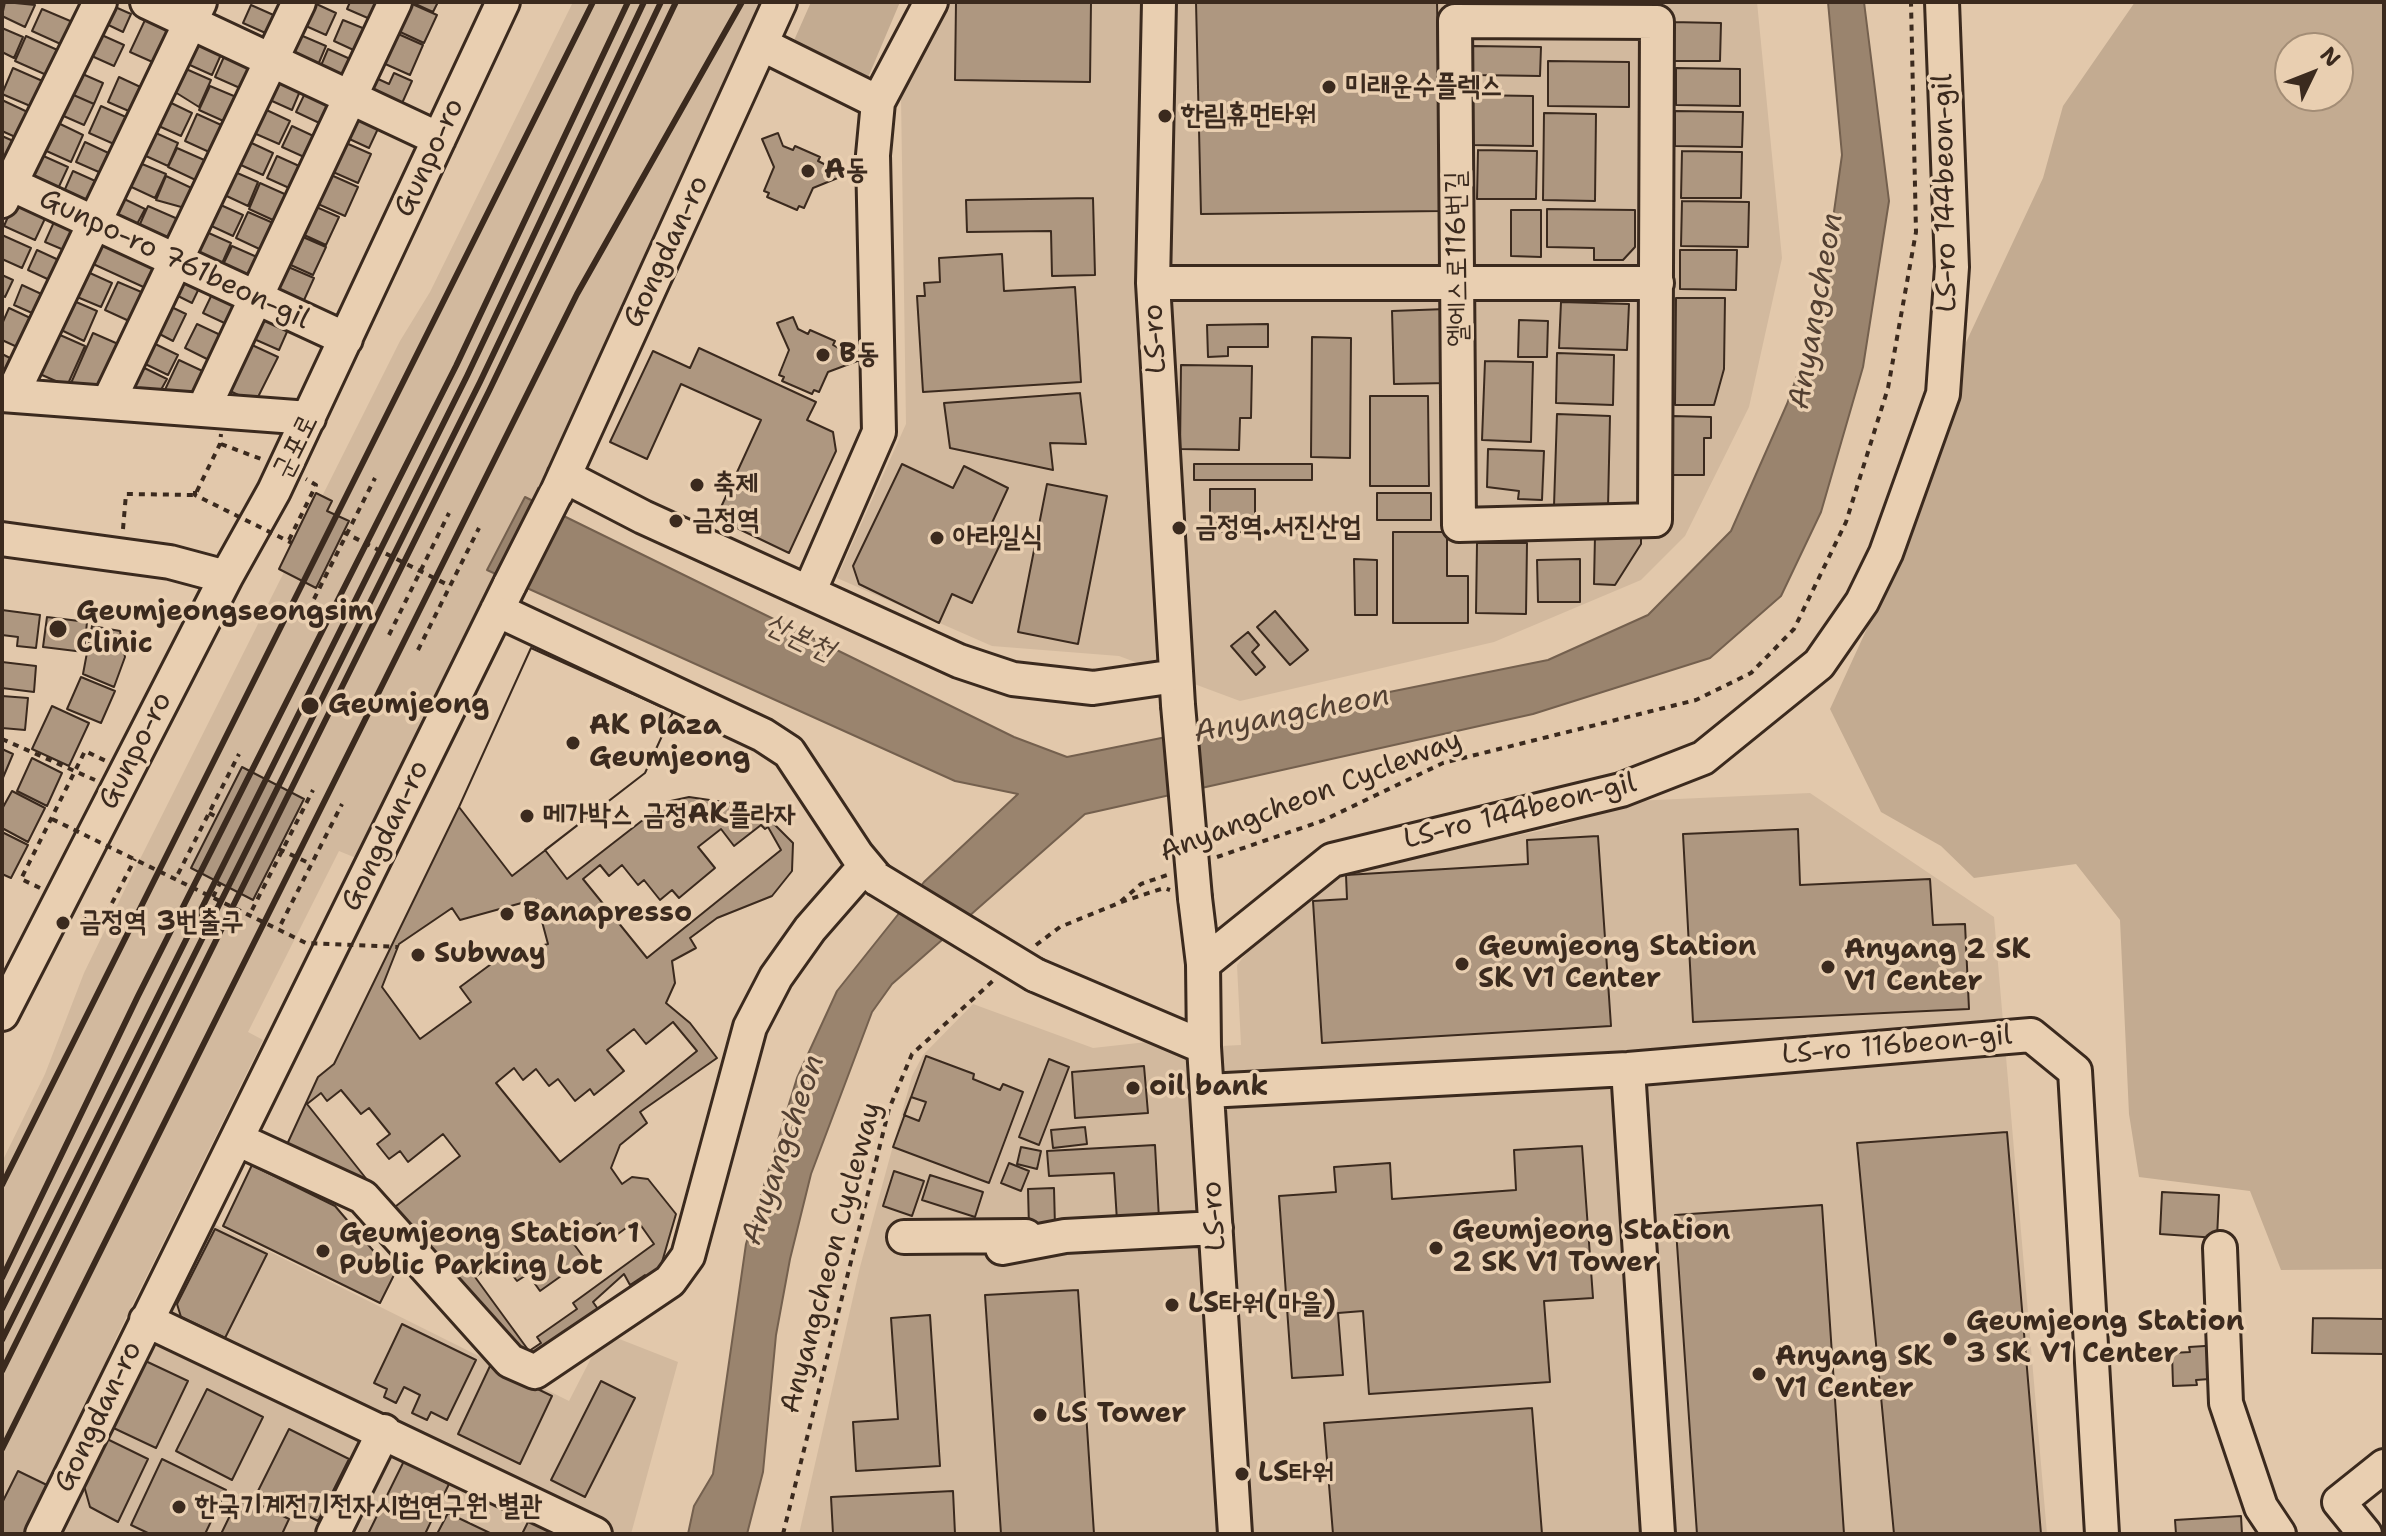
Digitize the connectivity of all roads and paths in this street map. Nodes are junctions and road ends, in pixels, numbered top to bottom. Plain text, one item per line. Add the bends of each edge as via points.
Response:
1 (100, 2) edge
2 (147, 2) edge
3 (299, 2) edge
4 (395, 2) edge
5 (503, 2) edge
6 (780, 2) edge
7 (931, 2) edge
8 (1159, 2) edge
9 (1911, 2) edge
10 (1942, 2) edge
11 (196, 12) edge
12 (761, 44) junction
13 (271, 59) junction
14 (349, 96) junction
15 (878, 102) junction
16 (439, 139) junction
17 (5, 188) edge
18 (96, 224) junction
19 (175, 261) junction
20 (1459, 280) junction
21 (1153, 283) junction
22 (1657, 283) junction
23 (255, 298) junction
24 (346, 339) junction
25 (7, 395) edge
26 (108, 403) junction
27 (313, 410) junction
28 (212, 411) junction
29 (220, 444) junction
30 (375, 478) dead end
31 (280, 479) junction
32 (560, 485) junction
33 (195, 493) junction
34 (449, 513) dead end
35 (479, 528) dead end
36 (345, 533) junction
37 (2, 539) edge
38 (121, 556) junction
39 (420, 571) junction
40 (226, 577) junction
41 (450, 586) junction
42 (810, 590) junction
43 (504, 597) junction
44 (314, 599) dead end
45 (389, 635) dead end
46 (418, 650) dead end
47 (1177, 690) junction
48 (2, 739) edge
49 (239, 754) dead end
50 (121, 781) junction
51 (313, 790) dead end
52 (342, 804) dead end
53 (209, 813) junction
54 (217, 817) dead end
55 (52, 819) junction
56 (281, 849) junction
57 (1217, 857) dead end
58 (135, 859) junction
59 (311, 864) junction
60 (871, 873) junction
61 (1172, 873) dead end
62 (178, 874) dead end
63 (220, 883) dead end
64 (213, 897) junction
65 (1195, 898) junction
66 (61, 899) junction
67 (1119, 903) junction
68 (252, 910) dead end
69 (281, 924) dead end
70 (398, 947) dead end
71 (1034, 961) junction
72 (1203, 964) junction
73 (999, 975) dead end
74 (2, 1014) edge
75 (1204, 1047) junction
76 (1628, 1069) junction
77 (1207, 1091) junction
78 (239, 1140) junction
79 (1216, 1228) junction
80 (1065, 1236) junction
81 (904, 1237) dead end
82 (1002, 1248) dead end
83 (2220, 1248) dead end
84 (146, 1320) junction
85 (384, 1431) junction
86 (2384, 1466) edge
87 (50, 1532) edge
88 (333, 1534) edge
89 (595, 1534) edge
90 (783, 1534) edge
91 (1235, 1534) edge
92 (1658, 1534) edge
93 (2102, 1534) edge
94 (2279, 1534) edge
95 (2365, 1534) edge

1 - 17 street
2 - 11 street
3 - 13 street
4 - 14 street
5 - 16 street, Gunpo-ro
6 - 12 street, Gongdan-ro
7 - 15 street
8 - 21 street, LS-ro
9 - 57 path, Anyangcheon Cycleway via 1916,232 1888,388 1846,522 1794,629 1751,673 1696,700 1443,763 1322,821
10 - 72 street, LS-ro 144beon-gil via 1952,267 1943,394 1886,553 1862,602 1819,664 1703,758 1621,790 1332,860
11 - 13 street
11 - 18 street
12 - 15 street
12 - 32 street, Gongdan-ro
13 - 14 street
13 - 19 street
14 - 16 street
14 - 23 street
15 - 42 street via 873,155 879,432
16 - 24 street, Gunpo-ro
17 - 18 street, Gunpo-ro 761beon-gil
18 - 19 street, Gunpo-ro 761beon-gil
18 - 25 street
19 - 23 street, Gunpo-ro 761beon-gil
19 - 26 street
20 - 21 street
20 - 22 street
20 - 22 street, 엘에스로116번길 via 1459,525 1655,520
20 - 22 street, 엘에스로116번길 via 1455,21 1657,22
21 - 47 street, LS-ro
23 - 24 street, Gunpo-ro 761beon-gil
23 - 28 street
24 - 27 street, Gunpo-ro
25 - 26 street
26 - 28 street
27 - 28 street
27 - 31 street, 군포로
28 - 29 path
29 - 31 path
29 - 33 path
30 - 36 path
31 - 33 path, bridge via 316,485 290,542
31 - 40 street, Gunpo-ro
32 - 42 street
32 - 43 street, Gongdan-ro, bridge
33 - 38 path via 126,494
34 - 39 path
35 - 41 path
36 - 39 path, bridge
36 - 44 path
37 - 38 street
38 - 40 street
39 - 41 path, bridge
39 - 45 path
40 - 50 street, Gunpo-ro
41 - 46 path
42 - 47 street via 959,661 1013,679
43 - 60 street via 789,752
43 - 78 street, Gongdan-ro
47 - 65 street, LS-ro, bridge
48 - 50 path
49 - 53 path
50 - 55 path via 85,751
50 - 66 street, Gunpo-ro
51 - 56 path
52 - 59 path
53 - 54 path
53 - 62 path
55 - 58 path, bridge
55 - 66 path via 21,879
56 - 59 path, bridge
56 - 68 path
58 - 64 path, bridge
58 - 66 path via 100,926
59 - 69 path
60 - 71 street, bridge
60 - 78 street via 801,941 750,1027 688,1256 670,1281 535,1372 510,1361 363,1197
61 - 67 path, Anyangcheon Cycleway via 1141,884
63 - 64 path
64 - 70 path, bridge via 306,943
65 - 67 path via 1164,888
65 - 72 street, LS-ro
66 - 74 street, Gunpo-ro
67 - 71 path, Anyangcheon Cycleway via 1060,927
71 - 75 street
72 - 75 street, LS-ro
73 - 90 path, Anyangcheon Cycleway via 912,1054 889,1109
75 - 77 street, LS-ro
76 - 77 street, LS-ro 116beon-gil
76 - 92 street
76 - 93 street, LS-ro 116beon-gil via 2031,1035 2075,1071
77 - 79 street, LS-ro
78 - 84 street, Gongdan-ro
79 - 80 street
79 - 91 street, LS-ro
80 - 81 street
80 - 82 street
83 - 94 street via 2226,1403 2261,1507
84 - 85 street
84 - 87 street, Gongdan-ro
85 - 88 street
85 - 89 street
86 - 95 street via 2339,1502

